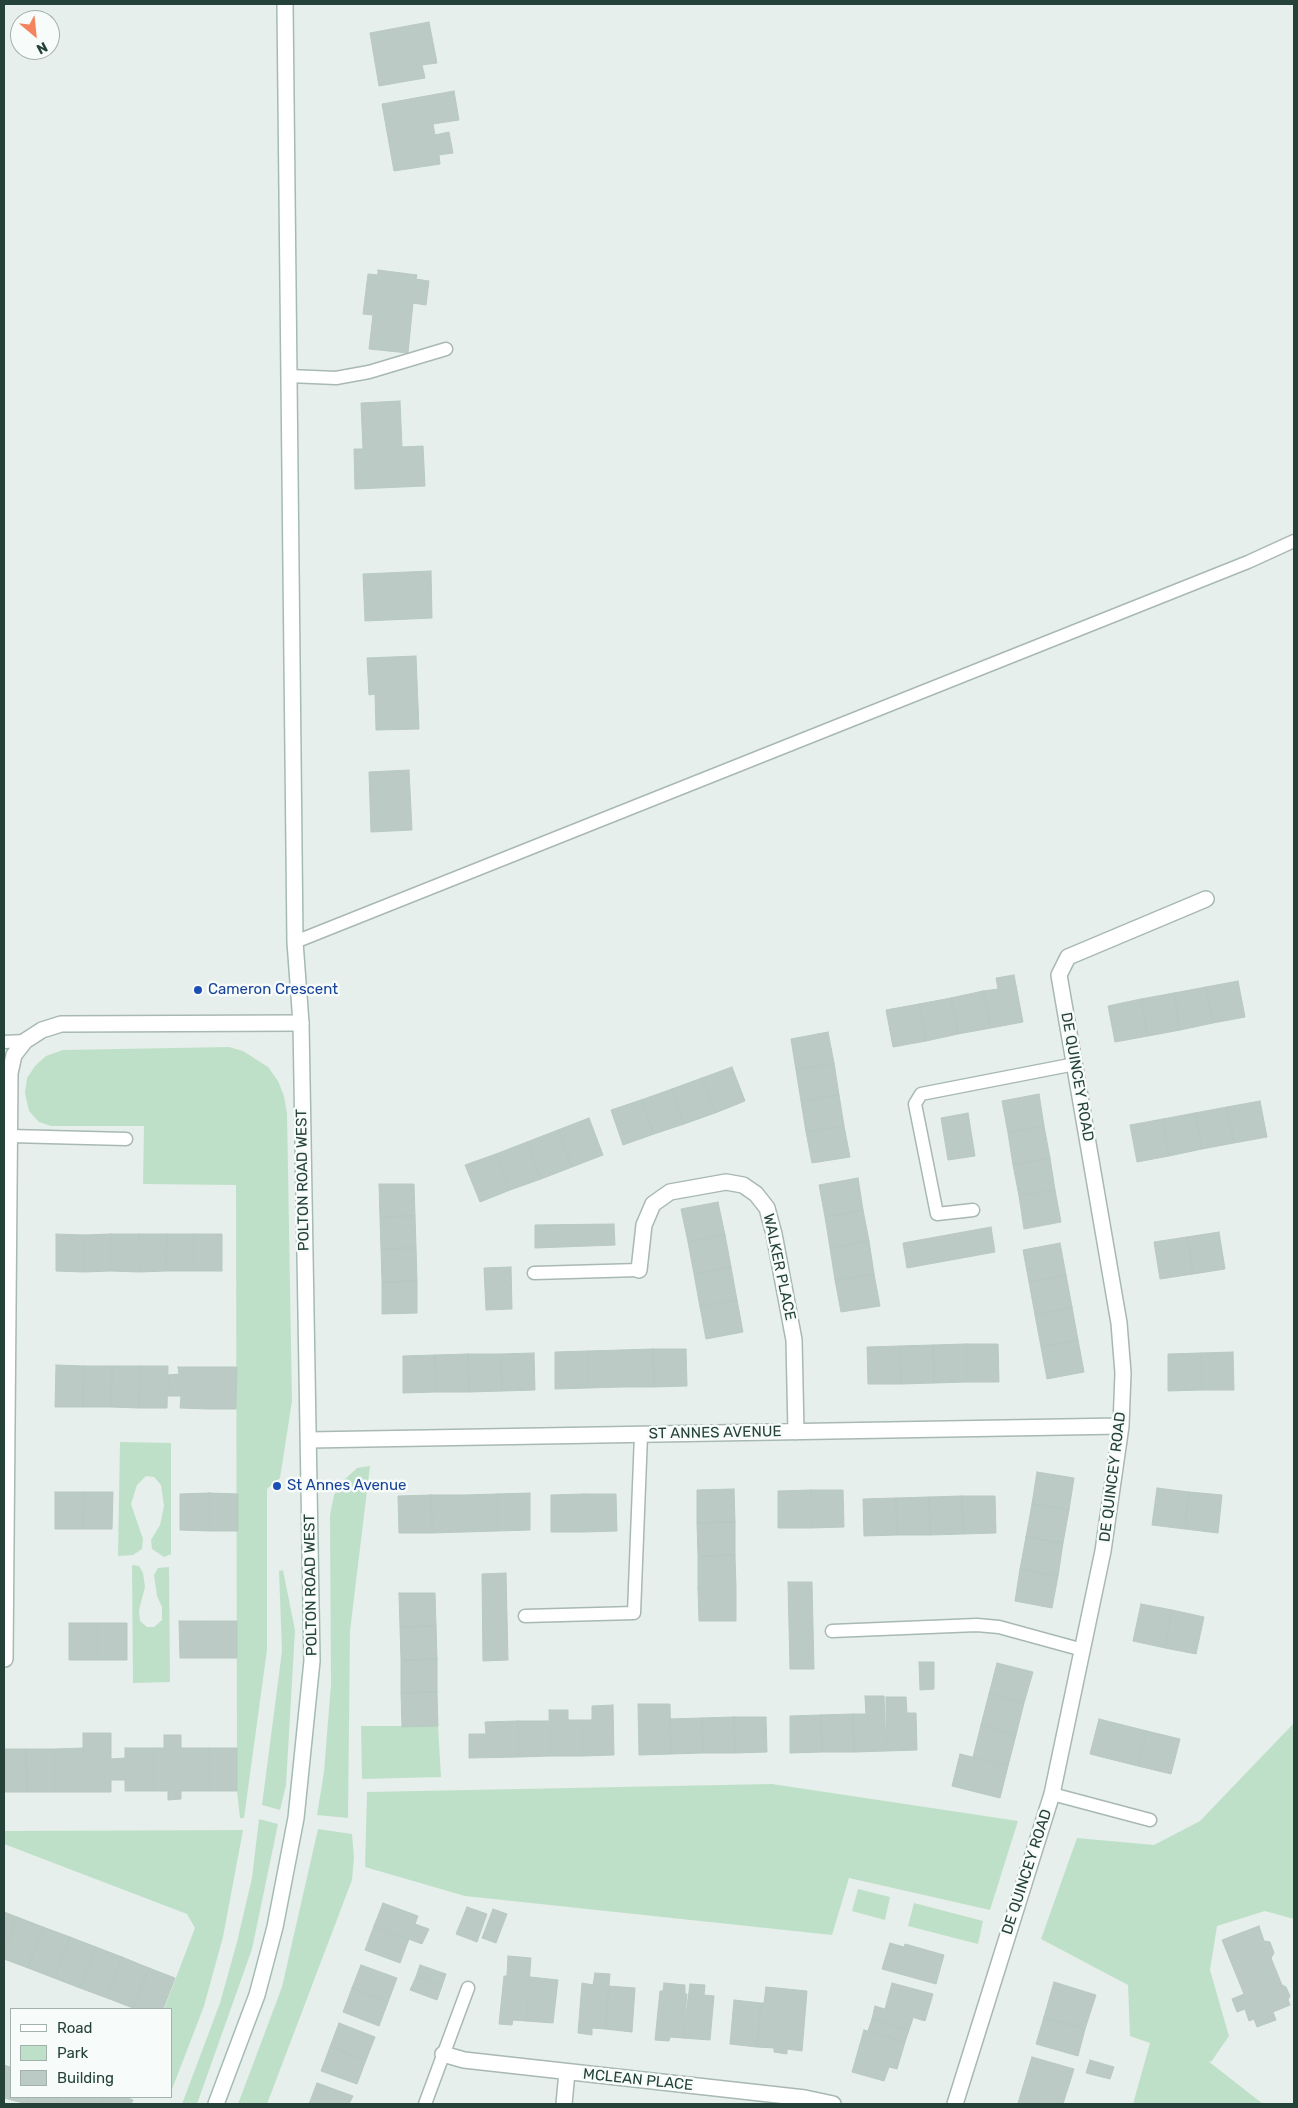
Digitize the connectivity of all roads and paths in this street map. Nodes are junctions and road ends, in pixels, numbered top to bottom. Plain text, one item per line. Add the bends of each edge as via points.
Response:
1 (285, 4) edge
2 (446, 349) dead end
3 (289, 376) junction
4 (1294, 541) edge
5 (1206, 899) dead end
6 (296, 942) junction
7 (301, 1023) junction
8 (25, 1041) junction
9 (4, 1042) edge
10 (1075, 1064) junction
11 (10, 1136) junction
12 (126, 1140) dead end
13 (6, 1174) edge
14 (973, 1210) dead end
15 (639, 1270) joint
16 (534, 1273) dead end
17 (1121, 1426) junction
18 (796, 1432) junction
19 (641, 1435) junction
20 (309, 1440) junction
21 (525, 1616) dead end
22 (832, 1631) dead end
23 (1083, 1650) junction
24 (5, 1659) dead end
25 (1052, 1794) junction
26 (1150, 1820) dead end
27 (468, 1988) dead end
28 (443, 2054) junction
29 (567, 2072) junction
30 (216, 2104) edge
31 (425, 2104) edge
32 (564, 2104) edge
33 (833, 2104) edge
34 (955, 2104) edge

1 - 3 street, POLTON ROAD WEST
2 - 3 lane via 369,372 336,378
3 - 6 street, POLTON ROAD WEST
4 - 6 lane
5 - 10 street, DE QUINCEY ROAD via 1068,957 1060,975
6 - 7 street, POLTON ROAD WEST
7 - 8 street via 61,1024 42,1030
7 - 20 street, POLTON ROAD WEST
8 - 9 lane
8 - 11 street via 14,1055 10,1072
10 - 14 lane via 921,1094 915,1104 937,1214
10 - 17 street, DE QUINCEY ROAD via 1119,1323 1123,1373
11 - 12 lane
11 - 13 street
13 - 24 street
15 - 16 lane
15 - 18 street, WALKER PLACE via 644,1225 653,1204 670,1192 726,1182 743,1185 756,1194 767,1208 774,1234 794,1340
17 - 18 street, ST ANNES AVENUE
17 - 23 street, DE QUINCEY ROAD via 1103,1551
18 - 19 street, ST ANNES AVENUE
19 - 20 street, ST ANNES AVENUE
19 - 21 lane via 634,1613
20 - 30 street, POLTON ROAD WEST via 312,1661 296,1818 275,1927 257,1996
22 - 23 lane via 977,1625 998,1627
23 - 25 street, DE QUINCEY ROAD
25 - 26 lane
25 - 34 street, DE QUINCEY ROAD
27 - 28 lane
28 - 29 street, MCLEAN PLACE via 464,2060
28 - 31 lane
29 - 32 street
29 - 33 street, MCLEAN PLACE via 805,2098

